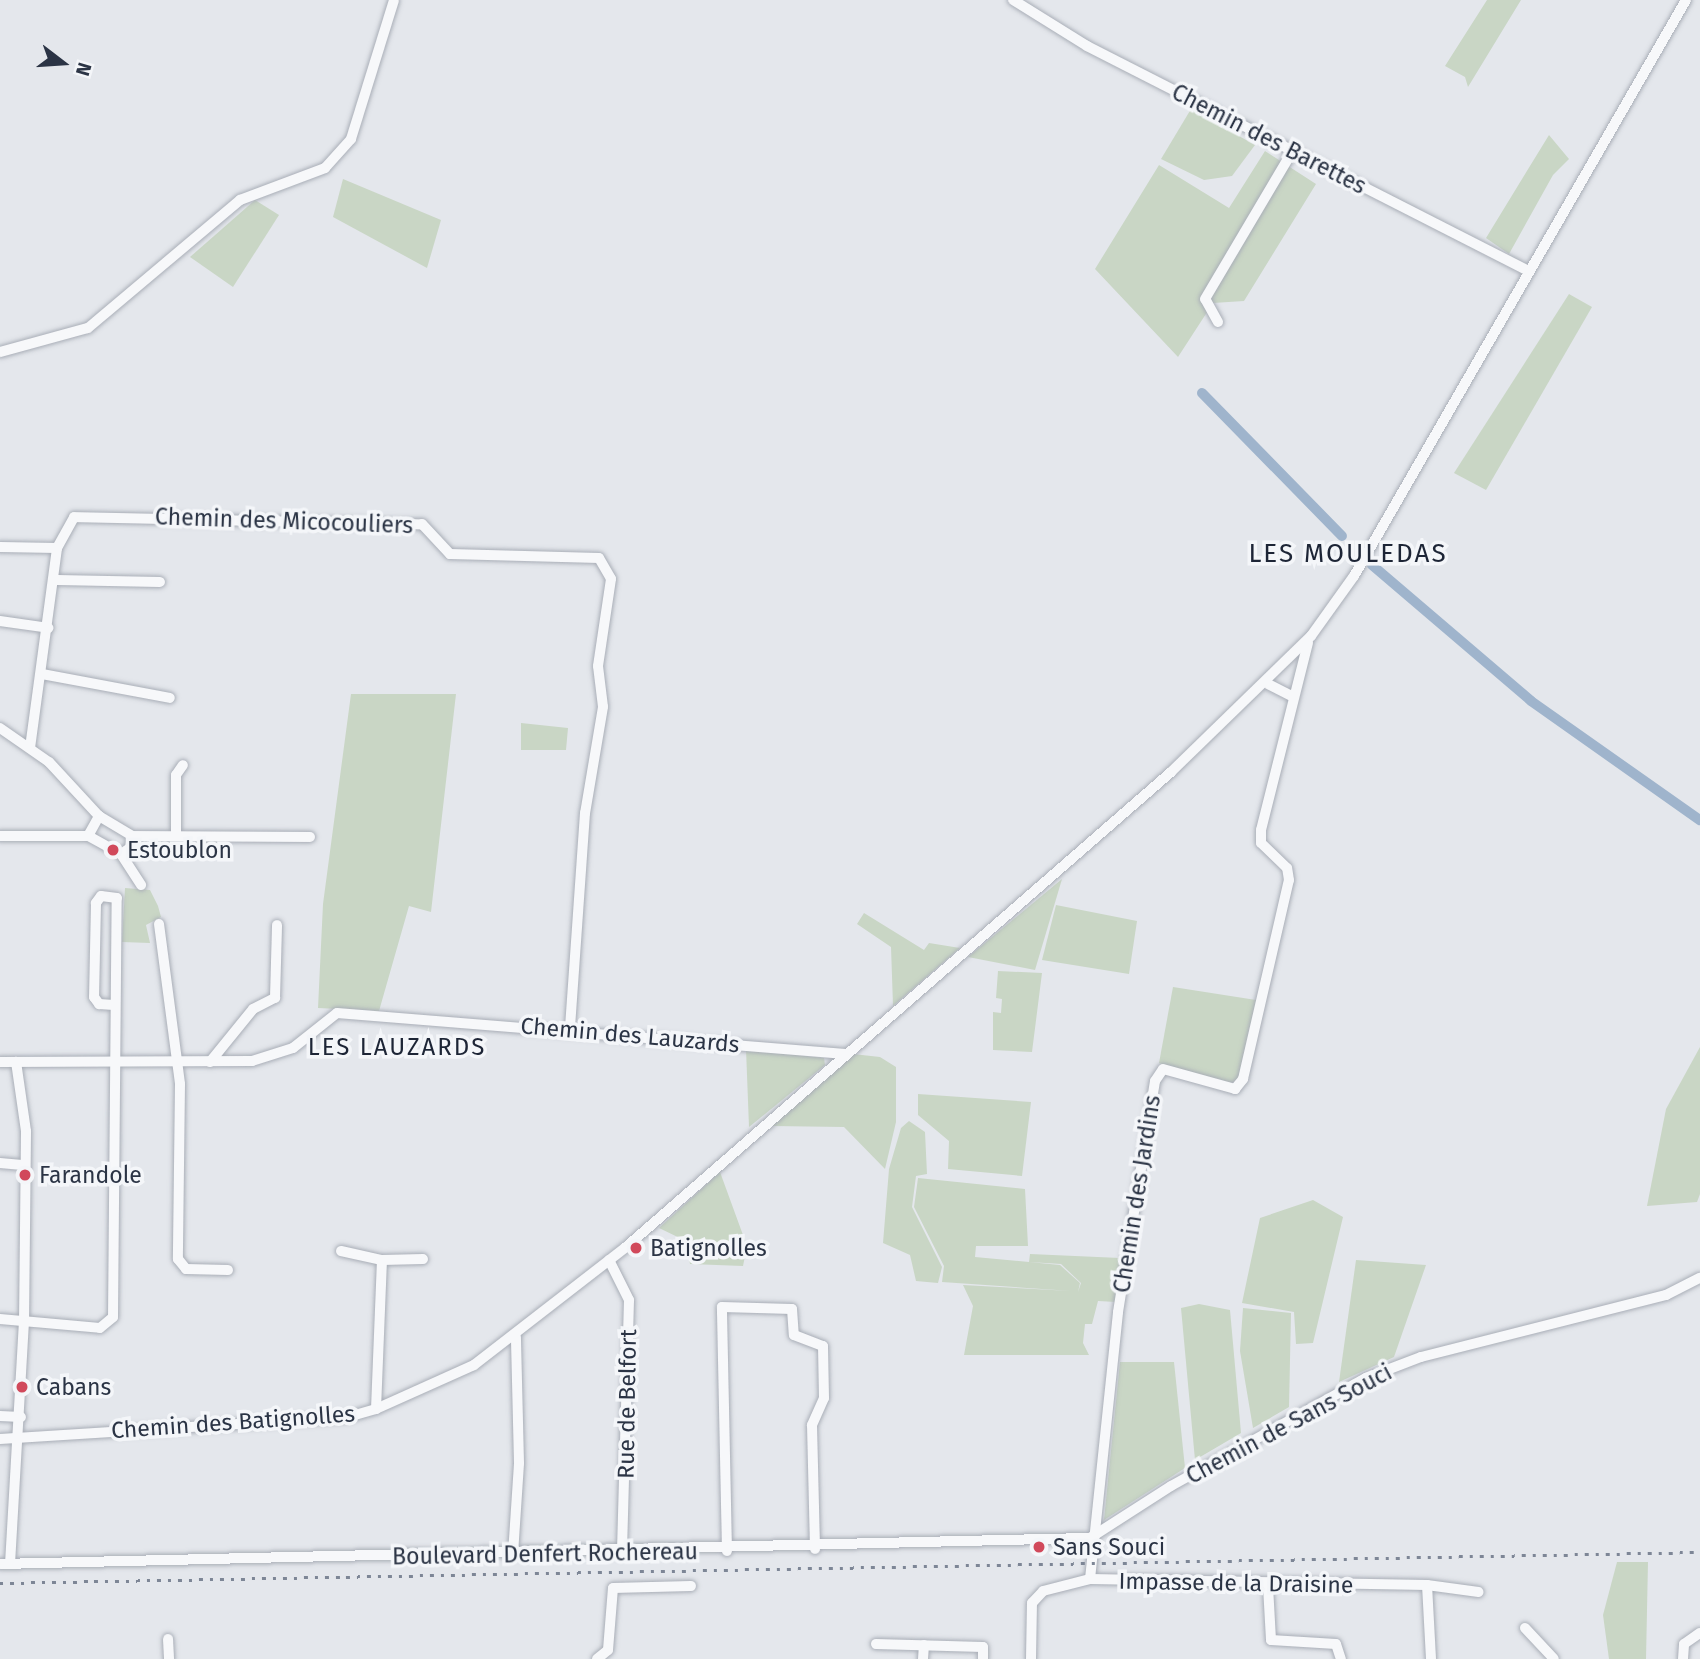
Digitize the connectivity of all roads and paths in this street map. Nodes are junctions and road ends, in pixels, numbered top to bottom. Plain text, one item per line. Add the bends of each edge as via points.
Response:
1 (394, 0) edge
2 (1013, 0) edge
3 (1686, 0) edge
4 (1293, 150) junction
5 (1528, 271) junction
6 (1217, 322) dead end
7 (0, 352) edge
8 (0, 547) edge
9 (57, 548) junction
10 (57, 580) junction
11 (160, 582) dead end
12 (0, 621) edge
13 (49, 628) junction
14 (1311, 636) junction
15 (42, 674) junction
16 (1268, 684) junction
17 (1292, 696) junction
18 (170, 698) dead end
19 (0, 728) edge
20 (30, 748) junction
21 (183, 765) dead end
22 (99, 816) junction
23 (0, 836) edge
24 (88, 836) junction
25 (132, 836) junction
26 (176, 836) junction
27 (310, 837) dead end
28 (121, 854) junction
29 (141, 885) dead end
30 (159, 924) dead end
31 (277, 925) dead end
32 (114, 1005) junction
33 (570, 1028) junction
34 (845, 1054) junction
35 (0, 1062) edge
36 (16, 1062) junction
37 (113, 1062) junction
38 (177, 1062) junction
39 (210, 1062) junction
40 (0, 1163) edge
41 (26, 1165) junction
42 (341, 1251) dead end
43 (424, 1259) dead end
44 (382, 1260) junction
45 (609, 1260) junction
46 (228, 1270) dead end
47 (1700, 1278) edge
48 (0, 1319) edge
49 (24, 1324) junction
50 (516, 1337) junction
51 (376, 1409) junction
52 (0, 1416) edge
53 (21, 1417) junction
54 (21, 1436) junction
55 (0, 1439) edge
56 (1090, 1538) junction
57 (815, 1549) junction
58 (727, 1551) junction
59 (622, 1553) junction
60 (513, 1554) junction
61 (5, 1564) edge
62 (1090, 1579) junction
63 (1427, 1585) junction
64 (691, 1586) dead end
65 (1268, 1586) junction
66 (1479, 1592) dead end
67 (1525, 1628) dead end
68 (1700, 1633) edge
69 (168, 1639) dead end
70 (876, 1644) dead end
71 (924, 1645) junction
72 (169, 1659) edge
73 (597, 1659) edge
74 (923, 1659) edge
75 (983, 1659) edge
76 (1031, 1659) edge
77 (1341, 1659) edge
78 (1430, 1659) edge
79 (1554, 1659) edge
80 (1683, 1659) edge

1 - 7 street via 351,139 326,168 240,200 88,328
2 - 4 street, Chemin des Barettes
3 - 5 street
4 - 5 street, Chemin des Barettes
4 - 6 street via 1205,299
5 - 14 street via 1354,576
8 - 9 street
9 - 10 street
9 - 33 street, Chemin des Micocouliers via 67,522 95,515 422,524 450,554 599,558 611,579 598,666 603,707 584,813
10 - 11 street
10 - 13 street
12 - 13 street
13 - 15 street
14 - 16 street, Chemin des Batignolles
14 - 17 street, Chemin des Jardins
15 - 18 street
15 - 20 street
16 - 17 street
16 - 34 street, Chemin des Batignolles
17 - 56 street, Chemin des Jardins via 1260,839 1287,868 1289,880 1243,1079 1235,1089 1163,1069 1155,1081
19 - 20 street
20 - 22 street
21 - 26 street via 176,775
22 - 24 street
22 - 25 street
23 - 24 street
24 - 28 street
25 - 26 street
25 - 28 street
26 - 27 street
28 - 29 street
30 - 38 street
31 - 39 street via 275,999 254,1009
32 - 32 street via 117,898 101,896 96,903 94,997 99,1004
32 - 37 street
33 - 34 street, Chemin des Lauzards
33 - 39 street, Chemin des Lauzards via 337,1013 293,1048 252,1060
34 - 45 street, Chemin des Batignolles
35 - 36 street, Chemin des Lauzards
36 - 37 street, Chemin des Lauzards
36 - 41 street
37 - 38 street, Chemin des Lauzards
37 - 49 street via 113,1317 100,1328
38 - 39 street, Chemin des Lauzards
38 - 46 street via 178,1259 186,1269
40 - 41 street
41 - 49 street
42 - 44 street
43 - 44 street
44 - 51 street
45 - 50 street, Chemin des Batignolles
45 - 59 street, Rue de Belfort via 629,1300
47 - 56 street, Chemin de Sans Souci via 1666,1295 1433,1353 1366,1378 1171,1486
48 - 49 street
49 - 53 street
50 - 51 street, Chemin des Batignolles via 438,1384
50 - 60 street via 519,1463
51 - 54 street, Chemin des Batignolles via 348,1417
52 - 53 street
53 - 54 street
54 - 55 street, Chemin des Batignolles
54 - 61 street
56 - 57 street, Boulevard Denfert Rochereau
56 - 62 street
57 - 58 street, Boulevard Denfert Rochereau
57 - 58 street via 812,1425 824,1398 823,1346 794,1335 792,1309 722,1307
58 - 59 street, Boulevard Denfert Rochereau
59 - 60 street, Boulevard Denfert Rochereau
60 - 61 street, Boulevard Denfert Rochereau
62 - 65 street, Impasse de la Draisine
62 - 76 street, Impasse de la Draisine via 1043,1591 1032,1603
63 - 65 street, Impasse de la Draisine
63 - 66 street, Impasse de la Draisine
63 - 78 street
64 - 73 street via 613,1588 608,1650
65 - 77 street via 1271,1640 1336,1644
67 - 79 street
68 - 80 street via 1684,1644
69 - 72 street
70 - 71 street
71 - 74 street
71 - 75 street via 983,1647

